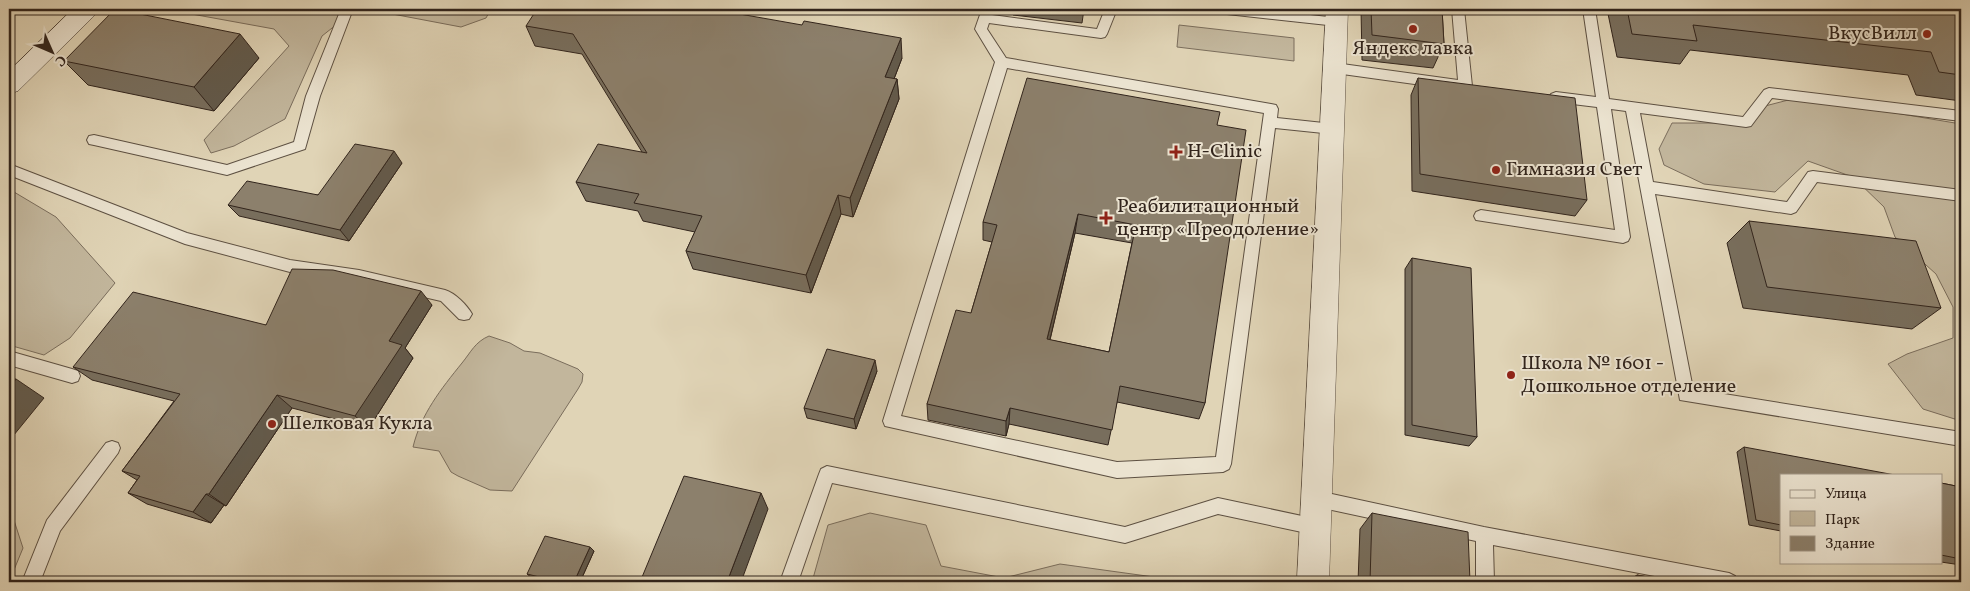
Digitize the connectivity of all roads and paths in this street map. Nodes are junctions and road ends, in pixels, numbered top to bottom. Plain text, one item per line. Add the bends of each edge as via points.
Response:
1 (86, 9) edge
2 (347, 9) edge
3 (1111, 9) edge
4 (1218, 9) edge
5 (1458, 9) edge
6 (1589, 9) edge
7 (986, 14) edge
8 (1337, 15) edge
9 (1002, 62) junction
10 (1335, 68) junction
11 (9, 85) edge
12 (1465, 86) junction
13 (1482, 88) edge
14 (1545, 96) edge
15 (1603, 103) junction
16 (1632, 106) junction
17 (1961, 116) edge
18 (1269, 122) junction
19 (1333, 129) junction
20 (94, 140) dead end
21 (9, 169) edge
22 (1647, 187) junction
23 (1961, 195) edge
24 (1482, 216) dead end
25 (464, 314) dead end
26 (9, 358) edge
27 (72, 376) edge
28 (1961, 439) edge
29 (112, 448) dead end
30 (1317, 513) junction
31 (1484, 535) junction
32 (31, 582) edge
33 (790, 582) edge
34 (1314, 582) edge
35 (1486, 582) edge
36 (1729, 582) edge

1 - 11 street
2 - 20 lane via 313,96 300,145 227,170
3 - 7 lane via 1101,34
4 - 8 lane
5 - 12 lane
6 - 15 lane
7 - 9 lane via 981,30
8 - 10 street
9 - 18 lane via 1270,109
9 - 18 lane via 891,421 1117,470 1223,464
10 - 12 lane
10 - 19 street
12 - 13 lane
14 - 15 lane
15 - 16 lane
15 - 24 lane via 1623,237
16 - 17 lane via 1746,122 1769,92
16 - 22 lane
18 - 19 lane
19 - 30 street
21 - 25 lane via 185,238 290,266 359,276 445,296
22 - 23 lane via 1791,208 1813,176
22 - 28 lane via 1686,394
26 - 27 lane
29 - 32 lane via 53,526
30 - 31 lane
30 - 33 lane via 1218,506 1125,535 827,474
30 - 34 street
31 - 35 lane
31 - 36 lane

